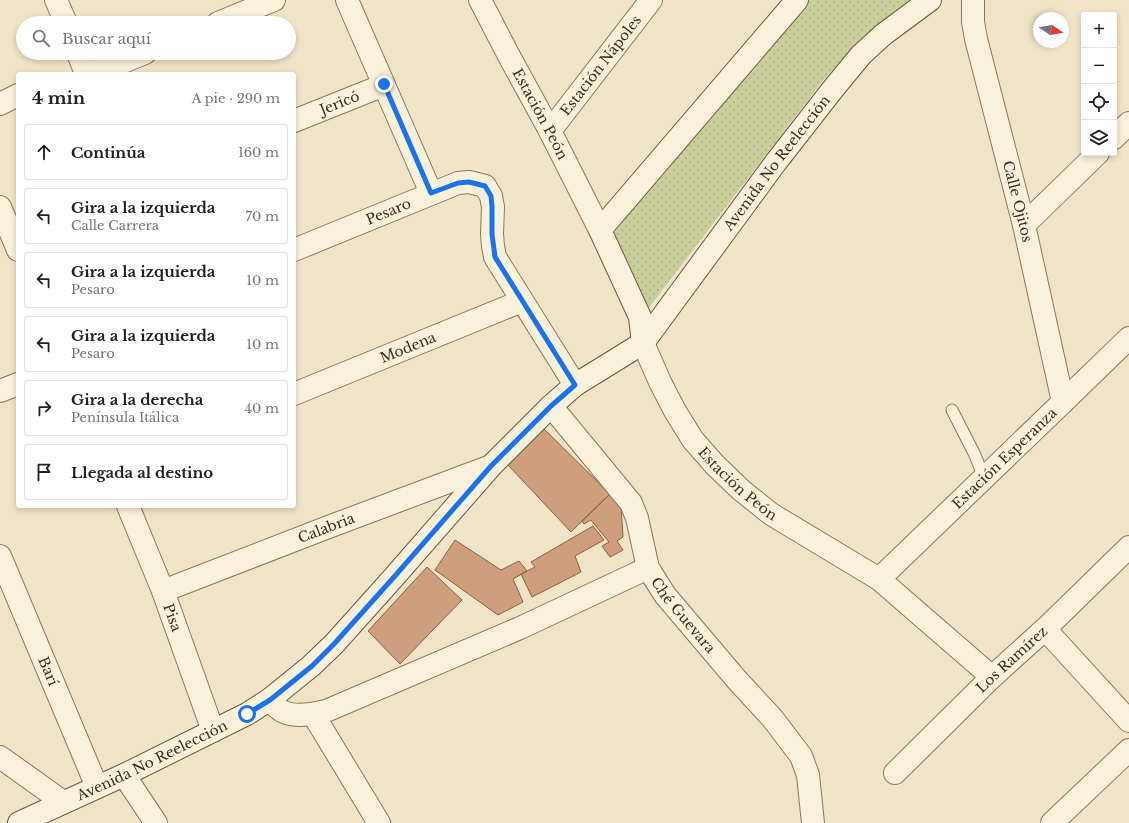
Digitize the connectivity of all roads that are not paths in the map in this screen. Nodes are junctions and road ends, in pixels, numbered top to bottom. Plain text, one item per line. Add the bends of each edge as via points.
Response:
1 (56, 0) edge
2 (274, 0) edge
3 (348, 0) edge
4 (480, 0) edge
5 (651, 0) edge
6 (797, 0) edge
7 (930, 0) edge
8 (973, 0) edge
9 (63, 16) edge
10 (235, 16) edge
11 (81, 60) edge
12 (128, 60) edge
13 (85, 72) edge
14 (92, 72) edge
15 (384, 84) junction
16 (16, 96) edge
17 (0, 104) edge
18 (296, 120) edge
19 (1129, 123) edge
20 (550, 131) junction
21 (1117, 135) edge
22 (1095, 156) edge
23 (431, 193) junction
24 (0, 207) edge
25 (1024, 225) junction
26 (600, 230) junction
27 (10, 244) edge
28 (296, 249) edge
29 (522, 301) junction
30 (1129, 338) edge
31 (643, 343) junction
32 (16, 385) edge
33 (575, 385) junction
34 (0, 392) edge
35 (296, 393) edge
36 (1063, 402) junction
37 (551, 406) junction
38 (952, 410) dead end
39 (491, 466) junction
40 (984, 478) junction
41 (129, 508) edge
42 (1129, 547) edge
43 (0, 556) edge
44 (648, 568) junction
45 (879, 579) junction
46 (163, 591) junction
47 (1044, 629) junction
48 (992, 677) junction
49 (270, 700) junction
50 (313, 714) junction
51 (1129, 721) edge
52 (213, 731) junction
53 (1129, 750) edge
54 (0, 757) edge
55 (895, 773) dead end
56 (124, 775) junction
57 (96, 787) junction
58 (63, 802) junction
59 (19, 823) edge
60 (156, 823) edge
61 (379, 823) edge
62 (813, 823) edge
63 (1052, 823) edge

1 - 9 street
2 - 10 street
3 - 15 street
4 - 20 street, Estación Peón
5 - 20 street, Estación Nápoles
6 - 26 street
7 - 31 street, Avenida No Reelección via 884,34 861,55 776,162
8 - 25 street, Calle Ojitos via 976,39
11 - 13 street
12 - 14 street
15 - 18 street, Jericó
15 - 23 street
16 - 17 street
19 - 21 street
20 - 26 street, Estación Peón
22 - 25 street
23 - 28 street, Pesaro
23 - 29 street, Pesaro via 458,183 469,182 485,186 491,196 495,257
24 - 27 street
25 - 36 street, Calle Ojitos
26 - 31 street via 640,317
29 - 33 street
29 - 35 street, Modena
30 - 36 street, Estación Esperanza
31 - 33 street, Avenida No Reelección
31 - 45 street, Estación Peón via 675,411 693,440 715,465 771,514
32 - 34 street
33 - 37 street, Avenida No Reelección
36 - 40 street, Estación Esperanza
37 - 39 street, Avenida No Reelección
37 - 44 street, Ché Guevara via 631,503 637,518
38 - 40 lane
39 - 46 street, Calabria
39 - 49 street, Avenida No Reelección via 334,644 312,666
40 - 45 street, Estación Esperanza
41 - 46 street, Pisa
42 - 47 street, Los Ramírez
43 - 57 street, Barí
44 - 50 street via 520,628 326,711
44 - 62 street, Ché Guevara via 666,595 773,719 801,756 808,775
45 - 48 street, Estación Peón
46 - 52 street, Pisa
47 - 48 street, Los Ramírez
47 - 51 street
48 - 55 street, Los Ramírez
49 - 50 street via 282,711 292,714
49 - 52 street, Avenida No Reelección
50 - 61 street
52 - 56 street, Avenida No Reelección
53 - 63 street
54 - 58 street
56 - 57 street, Avenida No Reelección
56 - 60 street
57 - 58 street, Avenida No Reelección
58 - 59 street, Avenida No Reelección

